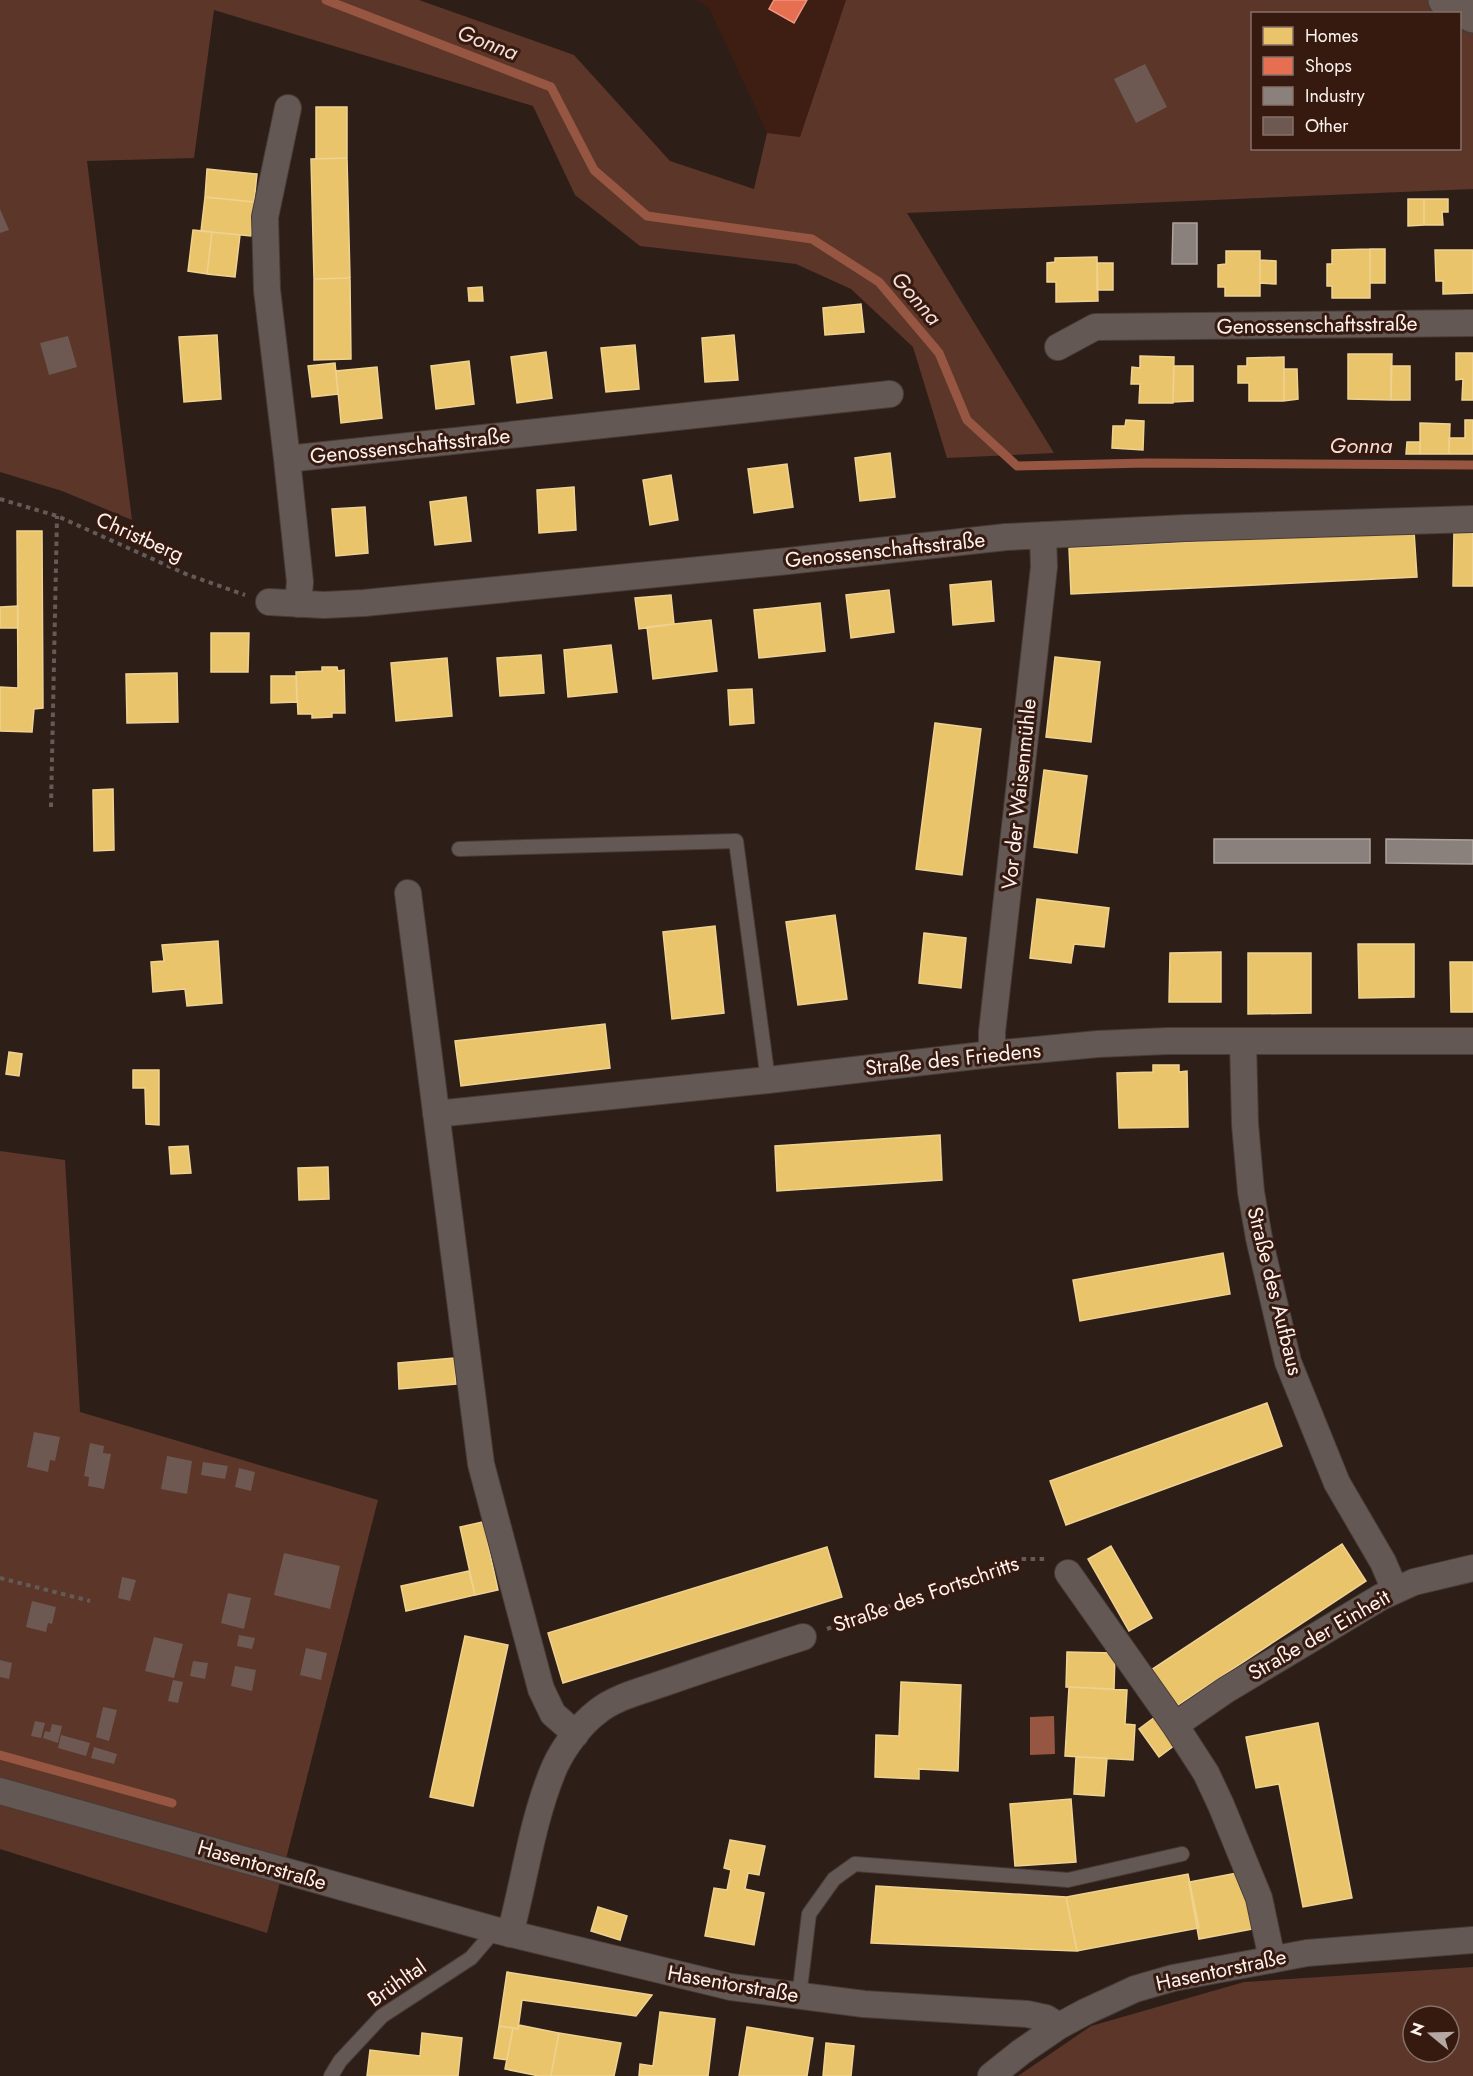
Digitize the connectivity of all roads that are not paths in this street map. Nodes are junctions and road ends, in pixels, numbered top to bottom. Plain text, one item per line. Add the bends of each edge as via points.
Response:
1 (1445, 0) edge
2 (1473, 16) edge
3 (288, 108) dead end
4 (1473, 323) edge
5 (1058, 347) dead end
6 (890, 394) dead end
7 (287, 459) junction
8 (1473, 519) edge
9 (1043, 535) junction
10 (268, 602) road end
11 (298, 604) junction
12 (459, 849) dead end
13 (408, 893) dead end
14 (1243, 1041) junction
15 (1473, 1041) edge
16 (992, 1054) junction
17 (768, 1080) junction
18 (436, 1114) junction
19 (1473, 1568) edge
20 (1068, 1573) road end
21 (1395, 1590) junction
22 (803, 1637) road end
23 (1175, 1725) junction
24 (576, 1734) junction
25 (0, 1791) edge
26 (1182, 1854) dead end
27 (502, 1932) junction
28 (1473, 1940) edge
29 (1272, 1959) junction
30 (799, 1997) junction
31 (1059, 2026) junction
32 (331, 2076) edge
33 (991, 2076) edge

1 - 2 main road
3 - 7 street, Genossenschaftsstraße via 265,217 267,290
4 - 5 street, Genossenschaftsstraße via 1095,327
6 - 7 street, Genossenschaftsstraße
7 - 11 street, Genossenschaftsstraße via 300,582
8 - 9 street, Genossenschaftsstraße
9 - 11 street, Genossenschaftsstraße via 364,603
9 - 16 street, Vor der Waisenmühle via 1044,567
10 - 11 street, Genossenschaftsstraße
12 - 17 lane via 736,841
13 - 18 street
14 - 15 street, Straße des Friedens
14 - 16 street, Straße des Friedens via 1110,1044
14 - 21 street, Straße des Aufbaus via 1251,1192 1288,1362 1337,1483
16 - 17 street, Straße des Friedens
17 - 18 street, Straße des Friedens
18 - 24 street via 481,1464 542,1694 553,1714
19 - 21 street, Straße der Einheit
20 - 23 street
21 - 23 street, Straße der Einheit via 1338,1621
22 - 24 street via 615,1701 598,1711
23 - 29 street via 1221,1805 1259,1898
24 - 27 street via 556,1763 545,1792
25 - 27 street, Hasentorstraße
26 - 30 lane via 1068,1880 855,1864 834,1879 809,1914
27 - 30 street, Hasentorstraße via 731,1987
27 - 32 lane, Brühltal via 471,1958 382,2016
28 - 29 street, Hasentorstraße via 1334,1950
29 - 31 street, Hasentorstraße via 1135,1989
30 - 31 street, Hasentorstraße via 876,2006 1027,2014
31 - 33 street

